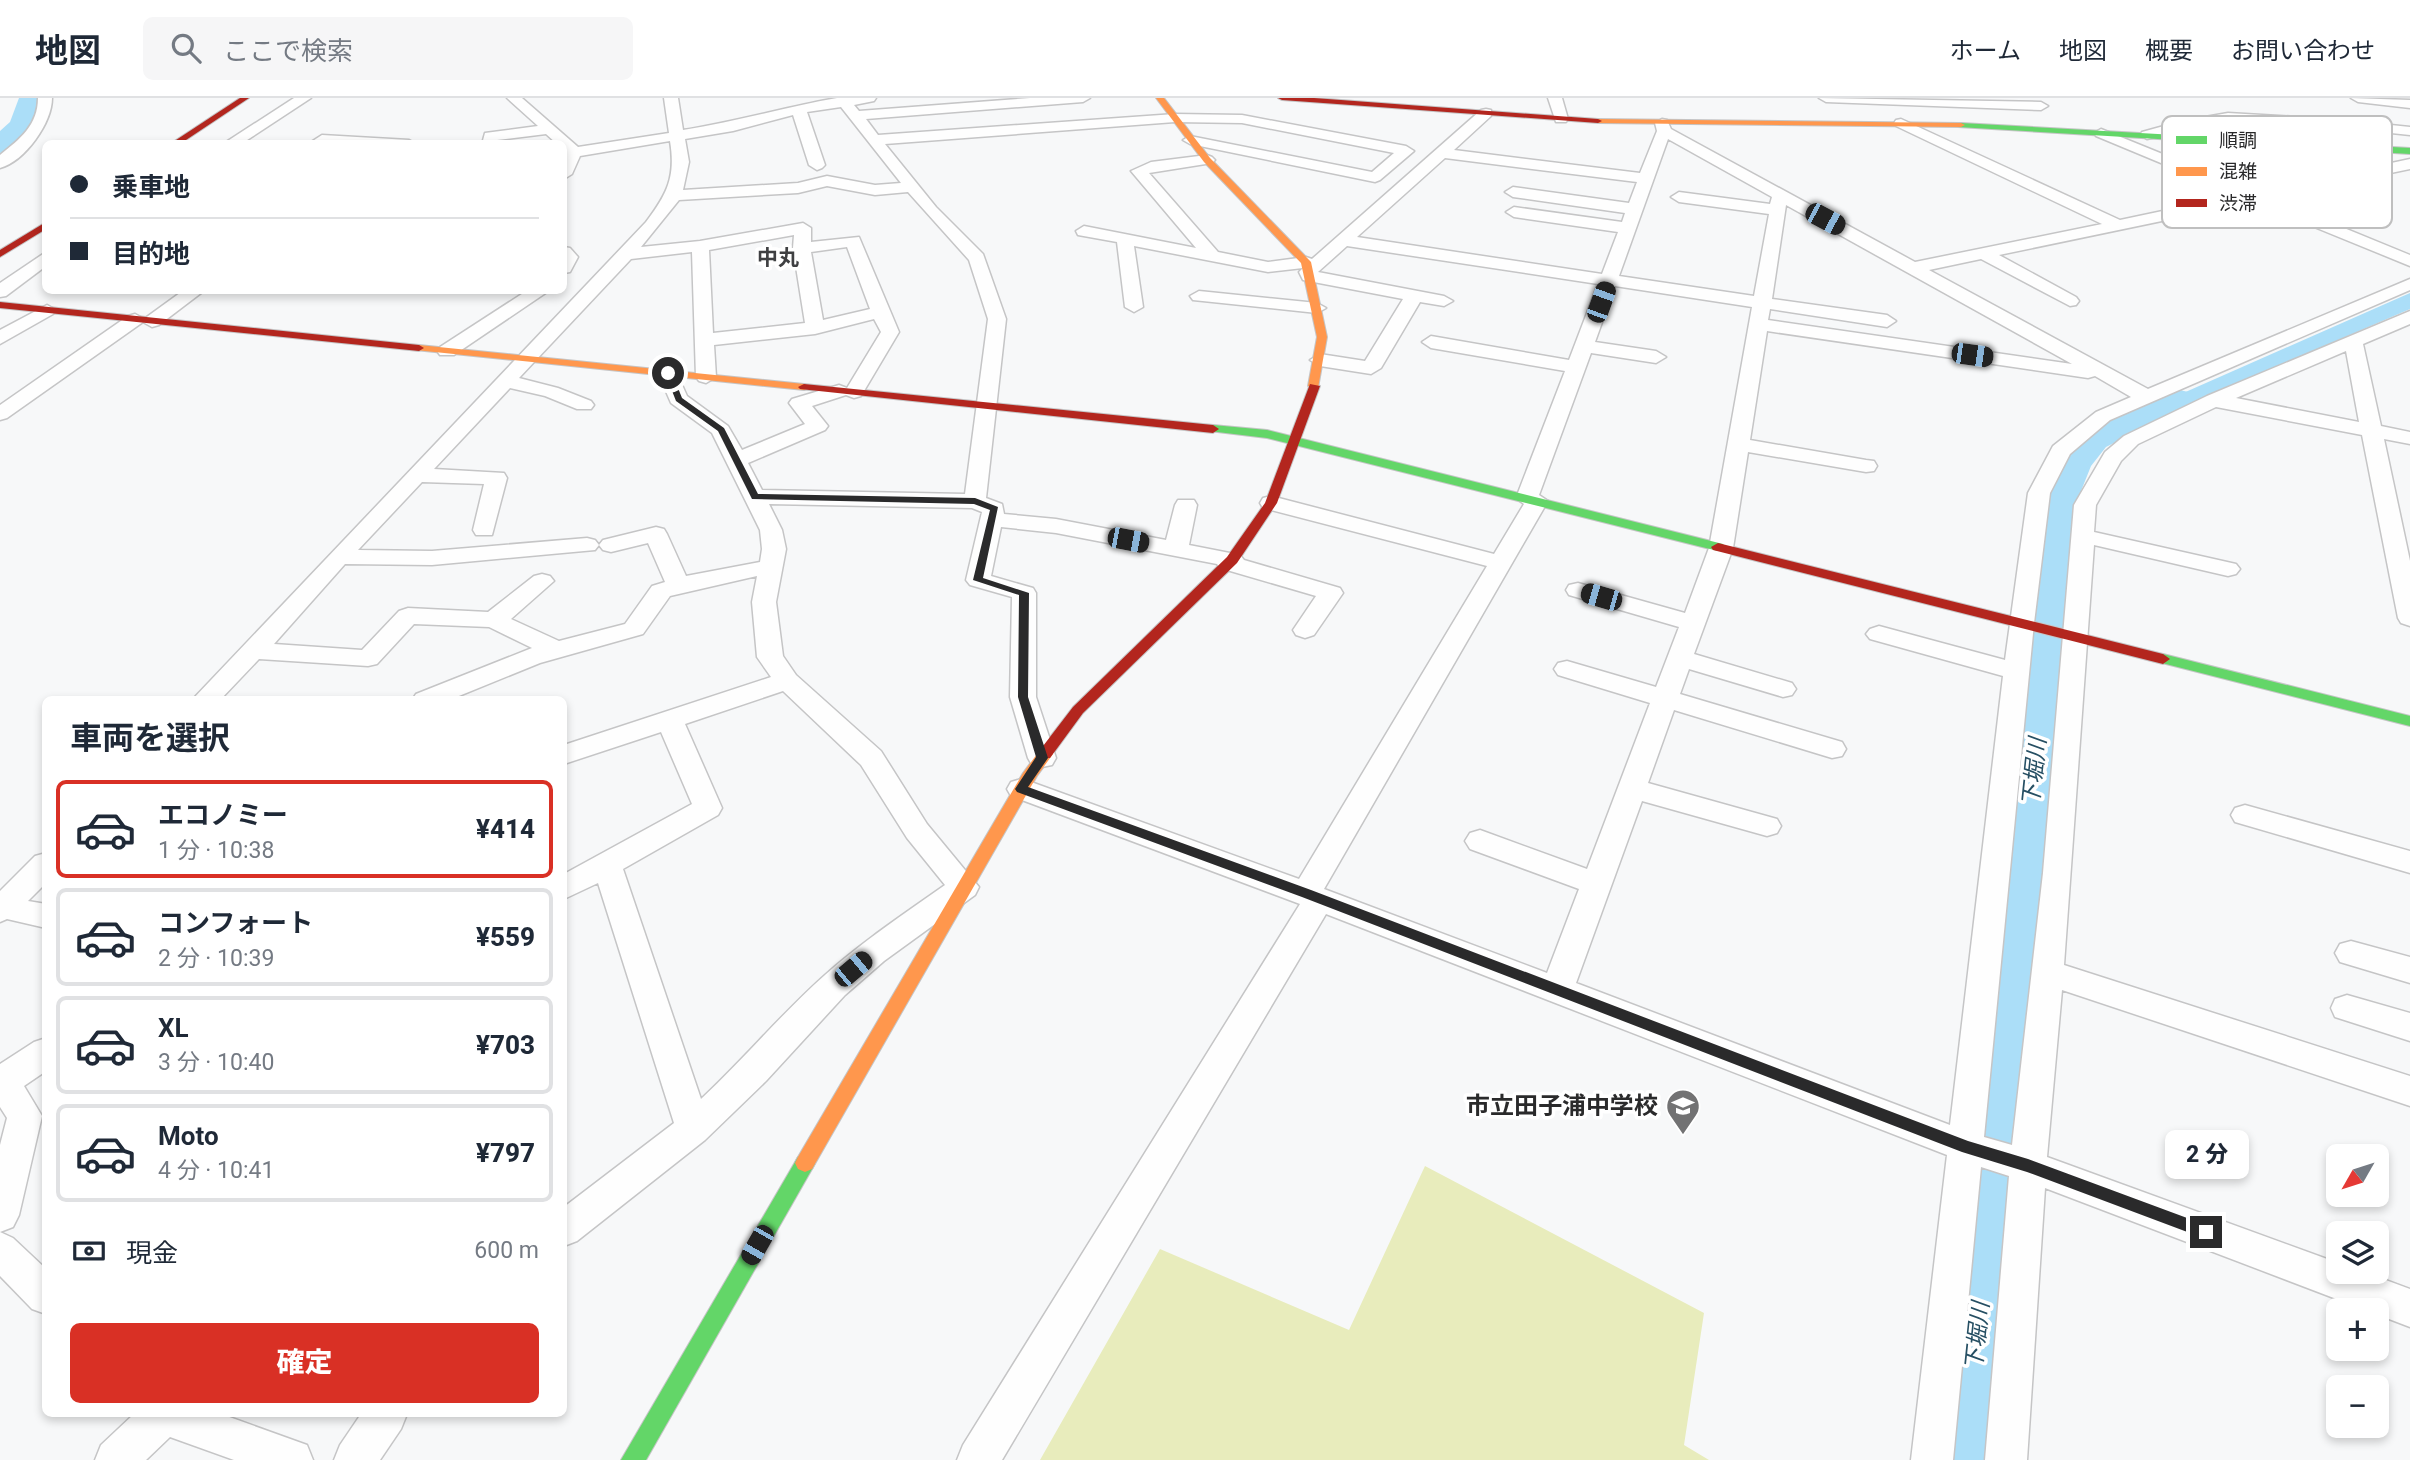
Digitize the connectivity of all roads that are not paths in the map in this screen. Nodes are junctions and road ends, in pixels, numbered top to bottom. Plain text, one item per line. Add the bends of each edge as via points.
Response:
1 (45, 98) edge
2 (245, 98) edge
3 (304, 98) edge
4 (514, 98) edge
5 (671, 98) edge
6 (869, 98) edge
7 (1083, 98) edge
8 (1160, 98) edge
9 (1282, 98) edge
10 (1555, 98) edge
11 (1826, 98) edge
12 (2358, 98) edge
13 (842, 100) edge
14 (2235, 101) dead end
15 (2410, 104) edge
16 (1012, 106) junction
17 (2041, 106) dead end
18 (799, 110) junction
19 (1486, 113) junction
20 (855, 116) junction
21 (2302, 116) edge
22 (1175, 118) junction
23 (1560, 119) junction
24 (1901, 123) junction
25 (1663, 127) junction
26 (550, 129) junction
27 (1023, 129) junction
28 (2392, 129) edge
29 (2162, 131) edge
30 (2410, 131) edge
31 (2101, 133) junction
32 (676, 134) junction
33 (2147, 135) junction
34 (2162, 136) edge
35 (180, 140) edge
36 (236, 140) edge
37 (320, 140) edge
38 (339, 140) edge
39 (490, 140) edge
40 (561, 140) edge
41 (874, 140) junction
42 (1190, 140) junction
43 (567, 146) edge
44 (2392, 150) edge
45 (2410, 151) edge
46 (573, 152) junction
47 (1443, 153) junction
48 (2162, 159) edge
49 (1208, 160) junction
50 (0, 163) edge
51 (2410, 164) edge
52 (817, 165) dead end
53 (567, 167) edge
54 (2392, 168) edge
55 (1647, 179) junction
56 (912, 187) junction
57 (1513, 192) dead end
58 (674, 195) junction
59 (1679, 197) dead end
60 (1778, 202) junction
61 (1635, 209) junction
62 (1514, 212) dead end
63 (2162, 216) edge
64 (2118, 225) junction
65 (42, 228) edge
66 (1628, 228) junction
67 (2329, 228) edge
68 (1084, 231) dead end
69 (1125, 240) junction
70 (1346, 241) junction
71 (700, 246) junction
72 (802, 248) junction
73 (0, 254) edge
74 (626, 254) junction
75 (1984, 254) junction
76 (1212, 256) junction
77 (42, 260) edge
78 (2410, 261) edge
79 (1914, 268) junction
80 (1308, 270) junction
81 (1609, 280) junction
82 (2410, 284) edge
83 (0, 292) edge
84 (189, 294) edge
85 (535, 294) edge
86 (1199, 296) dead end
87 (1414, 296) junction
88 (1444, 301) dead end
89 (2070, 301) dead end
90 (0, 305) edge
91 (1134, 307) dead end
92 (1317, 308) junction
93 (47, 310) junction
94 (880, 312) junction
95 (1760, 314) junction
96 (2410, 317) edge
97 (144, 321) junction
98 (1887, 321) dead end
99 (815, 328) junction
100 (0, 338) edge
101 (705, 340) junction
102 (2353, 341) junction
103 (1430, 342) dead end
104 (1584, 346) junction
105 (447, 351) junction
106 (1656, 357) dead end
107 (524, 359) junction
108 (1321, 360) junction
109 (1576, 367) junction
110 (668, 373) junction
111 (2105, 374) junction
112 (706, 377) junction
113 (504, 381) junction
114 (846, 392) junction
115 (2145, 396) junction
116 (2214, 400) junction
117 (584, 405) dead end
118 (986, 406) junction
119 (0, 414) edge
120 (2371, 431) junction
121 (2410, 438) edge
122 (1292, 440) junction
123 (1738, 444) junction
124 (736, 460) junction
125 (1866, 466) dead end
126 (416, 475) junction
127 (755, 497) junction
128 (1532, 499) junction
129 (975, 501) junction
130 (1271, 503) junction
131 (1186, 505) dead end
132 (992, 519) junction
133 (2400, 526) edge
134 (484, 530) dead end
135 (2083, 536) junction
136 (586, 545) dead end
137 (611, 545) dead end
138 (1721, 548) junction
139 (1176, 549) junction
140 (339, 557) junction
141 (1230, 561) junction
142 (1501, 563) junction
143 (769, 567) junction
144 (2228, 569) dead end
145 (542, 581) dead end
146 (678, 585) junction
147 (1578, 590) dead end
148 (2410, 618) edge
149 (494, 620) junction
150 (1693, 623) junction
151 (2022, 623) junction
152 (1305, 630) dead end
153 (1879, 634) dead end
154 (2075, 636) junction
155 (556, 650) junction
156 (253, 651) junction
157 (1680, 658) junction
158 (1567, 669) dead end
159 (2017, 671) junction
160 (787, 681) junction
161 (1783, 689) dead end
162 (209, 696) edge
163 (435, 696) edge
164 (1665, 700) junction
165 (670, 721) junction
166 (2410, 721) edge
167 (1832, 749) dead end
168 (567, 754) edge
169 (1042, 758) junction
170 (1632, 788) junction
171 (1021, 789) junction
172 (2245, 815) dead end
173 (1767, 826) dead end
174 (1480, 841) dead end
175 (2410, 862) edge
176 (607, 864) junction
177 (42, 868) edge
178 (1597, 884) junction
179 (567, 886) edge
180 (964, 887) junction
181 (1312, 896) junction
182 (1, 909) edge
183 (42, 915) edge
184 (2351, 953) dead end
185 (2410, 970) edge
186 (2046, 972) junction
187 (1557, 990) junction
188 (2347, 1008) dead end
189 (2410, 1027) edge
190 (42, 1054) edge
191 (2, 1079) edge
192 (2410, 1091) edge
193 (693, 1129) junction
194 (1968, 1148) junction
195 (2026, 1165) junction
196 (0, 1214) edge
197 (567, 1227) edge
198 (0, 1250) edge
199 (42, 1292) edge
200 (2410, 1308) edge
201 (160, 1417) edge
202 (171, 1417) edge
203 (384, 1417) edge
204 (116, 1460) edge
205 (292, 1460) edge
206 (355, 1460) edge
207 (633, 1460) edge
208 (978, 1460) edge
209 (1932, 1460) edge
210 (2006, 1460) edge

1 - 50 street via 40,124
2 - 35 street
3 - 36 street
4 - 26 street
5 - 32 street
6 - 13 street
7 - 16 street
8 - 22 street
9 - 19 street
10 - 23 street
11 - 17 street
12 - 15 street
13 - 18 street
13 - 20 street
14 - 21 street
16 - 20 street
16 - 27 street
18 - 32 street via 733,127
18 - 52 street
19 - 23 street
19 - 47 street
20 - 41 street
22 - 27 street
22 - 42 street
22 - 42 street via 1242,119 1406,151 1375,177
23 - 25 street
24 - 25 street
24 - 31 street
24 - 64 street
25 - 55 street
25 - 60 street
26 - 39 street via 490,136
26 - 40 street
27 - 41 street
28 - 30 street
29 - 33 street
31 - 33 street
31 - 48 street
32 - 46 street
32 - 58 street via 681,162
33 - 34 street
37 - 38 street
41 - 56 street
42 - 49 street
43 - 46 street
44 - 45 street
46 - 53 street
47 - 55 street
47 - 70 street
49 - 76 street via 1139,171
49 - 80 street
51 - 54 street
55 - 61 street
56 - 58 street via 875,190 827,181 798,188
56 - 118 street via 977,258 997,319
57 - 61 street
58 - 74 street
59 - 60 street
60 - 79 street
60 - 95 street
61 - 66 street
62 - 66 street
63 - 64 street
64 - 75 street
65 - 73 street
66 - 81 street
67 - 78 street
68 - 69 street
69 - 76 street
69 - 91 street
70 - 80 street
70 - 81 street
71 - 72 street via 803,228
71 - 74 street
71 - 101 street
72 - 94 street via 853,241
72 - 99 street
74 - 107 street
75 - 79 street
75 - 89 street
76 - 80 street
77 - 83 street
79 - 111 street
80 - 87 street
80 - 92 street
81 - 95 street
81 - 104 street
82 - 115 street
84 - 97 street
85 - 105 street
86 - 92 street
87 - 88 street
87 - 108 street via 1371,368
90 - 93 street
92 - 108 street
93 - 97 street
93 - 100 street
94 - 99 street
94 - 114 street via 890,332
95 - 98 street
95 - 111 street
95 - 123 street
96 - 102 street
97 - 105 street
97 - 119 street
99 - 101 street
101 - 112 street
102 - 116 street
102 - 120 street
103 - 109 street
104 - 106 street
104 - 109 street
105 - 107 street
107 - 110 street
107 - 113 street
108 - 122 street
109 - 128 street
110 - 112 street
110 - 124 street via 678,399 721,430
111 - 115 street
112 - 114 street
113 - 117 street
113 - 126 street
114 - 118 street
114 - 124 street via 799,403 818,426
115 - 151 street via 2080,433 2049,469 2039,493
116 - 120 street
116 - 135 street via 2132,440 2113,457 2085,505
118 - 122 street
118 - 129 street
120 - 121 street
120 - 133 street
122 - 128 street
122 - 130 street
123 - 125 street
123 - 138 street
124 - 127 street
126 - 134 street via 496,478
126 - 140 street
127 - 129 street
127 - 143 street via 771,530 774,550
128 - 138 street
128 - 142 street
129 - 132 street via 994,509
130 - 141 street
130 - 142 street
131 - 139 street
132 - 139 street
132 - 169 street via 978,580 1024,593 1023,697
133 - 148 street
135 - 144 street
135 - 154 street
136 - 140 street via 432,558
137 - 146 street via 656,534
138 - 150 street
138 - 151 street
139 - 141 street
140 - 156 street
141 - 152 street via 1331,593
141 - 169 street via 1078,710
142 - 181 street
143 - 146 street
143 - 160 street via 764,602 771,657
145 - 149 street
146 - 155 street via 661,591 634,629
147 - 150 street
149 - 155 street
149 - 156 street via 408,616 368,658
150 - 157 street
151 - 154 street
151 - 159 street
153 - 159 street
154 - 166 street
154 - 186 street
155 - 163 street
156 - 162 street
157 - 161 street
157 - 164 street
158 - 164 street
159 - 194 street
160 - 165 street
160 - 180 street via 871,758 917,831
164 - 167 street
164 - 170 street
165 - 168 street
165 - 176 street via 708,808
169 - 171 street
170 - 173 street
170 - 178 street
171 - 180 street
171 - 181 street
172 - 175 street
174 - 178 street
176 - 179 street
176 - 193 street
177 - 182 street
178 - 187 street
180 - 193 street via 834,986
180 - 207 street
181 - 187 street
181 - 208 street
182 - 183 street
184 - 185 street
186 - 192 street
186 - 195 street
187 - 194 street
188 - 189 street
190 - 191 street
191 - 196 street via 25,1116
193 - 197 street
194 - 195 street
194 - 209 street
195 - 200 street
195 - 210 street
198 - 199 street
201 - 204 street
202 - 205 street
203 - 206 street

